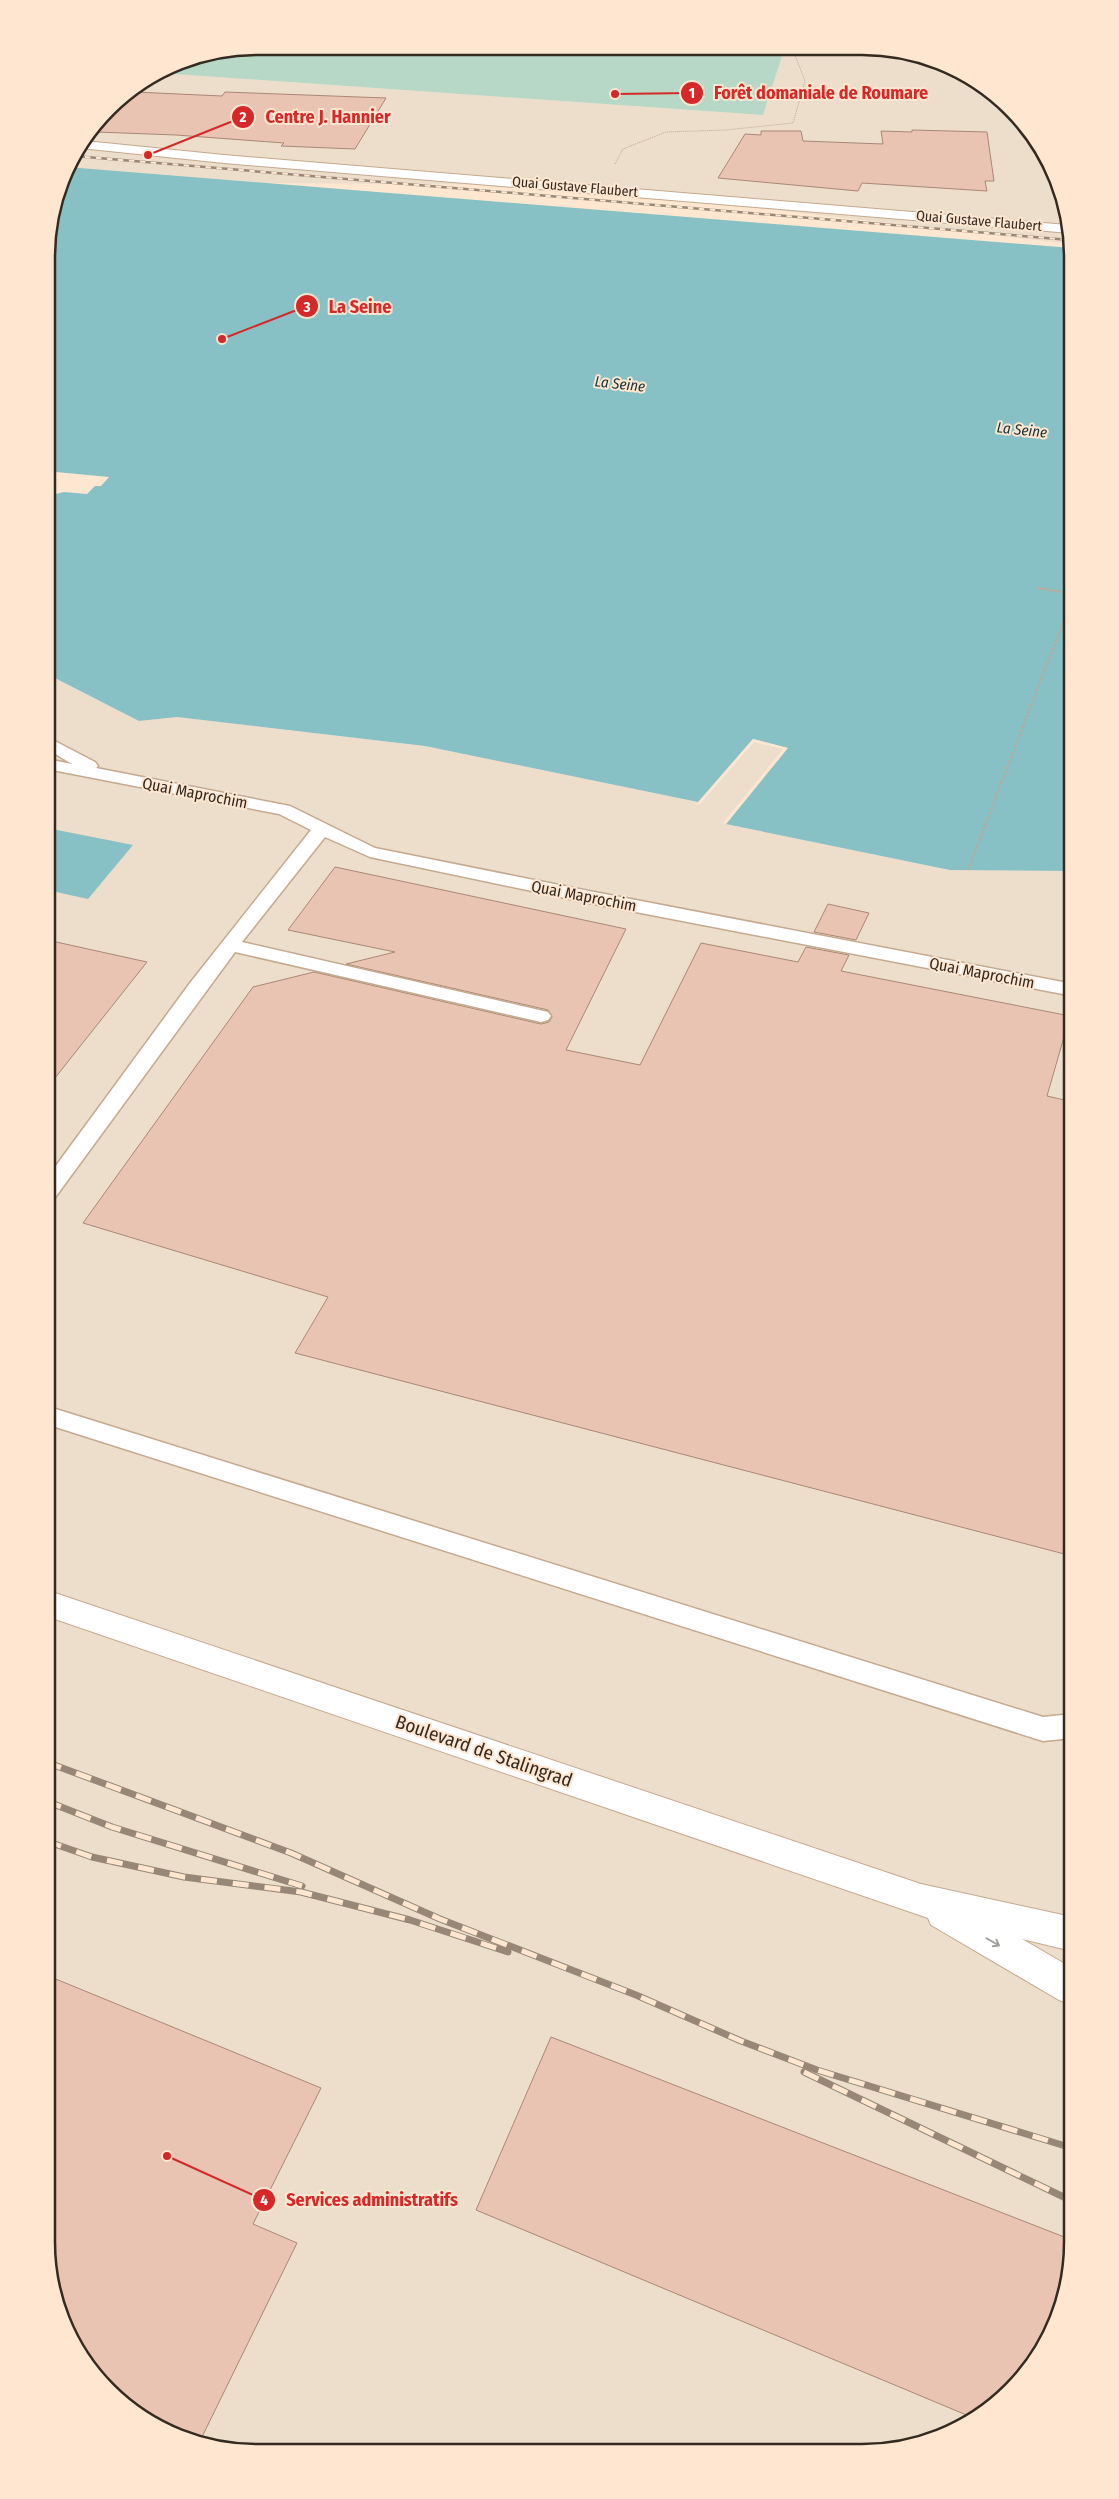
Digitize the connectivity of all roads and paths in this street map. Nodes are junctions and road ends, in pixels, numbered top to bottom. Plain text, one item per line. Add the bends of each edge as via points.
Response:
1 (795, 55) edge
2 (89, 146) edge
3 (610, 172) dead end
4 (69, 182) edge
5 (87, 183) dead end
6 (1062, 228) edge
7 (1038, 588) dead end
8 (1064, 592) edge
9 (1064, 618) edge
10 (55, 747) edge
11 (55, 766) edge
12 (105, 775) junction
13 (322, 828) junction
14 (968, 870) dead end
15 (230, 945) junction
16 (1064, 988) edge
17 (541, 1016) dead end
18 (55, 1182) edge
19 (55, 1418) edge
20 (55, 1606) edge
21 (1064, 1727) edge
22 (921, 1900) junction
23 (1064, 1932) edge
24 (1064, 1983) edge

1 - 3 path via 805,81 793,123 666,132 623,149
2 - 6 main road, Quai Gustave Flaubert
4 - 5 path
7 - 8 path
9 - 14 path
10 - 12 lane, Quai Maprochim
11 - 12 lane, Quai Maprochim
12 - 13 lane, Quai Maprochim via 284,810
13 - 15 lane
13 - 16 lane, Quai Maprochim via 370,852
15 - 17 lane
15 - 18 lane
19 - 21 lane via 1043,1729
20 - 22 main road, Boulevard de Stalingrad
22 - 23 main road, Boulevard de Stalingrad
22 -> 24 main road, Boulevard de Stalingrad

